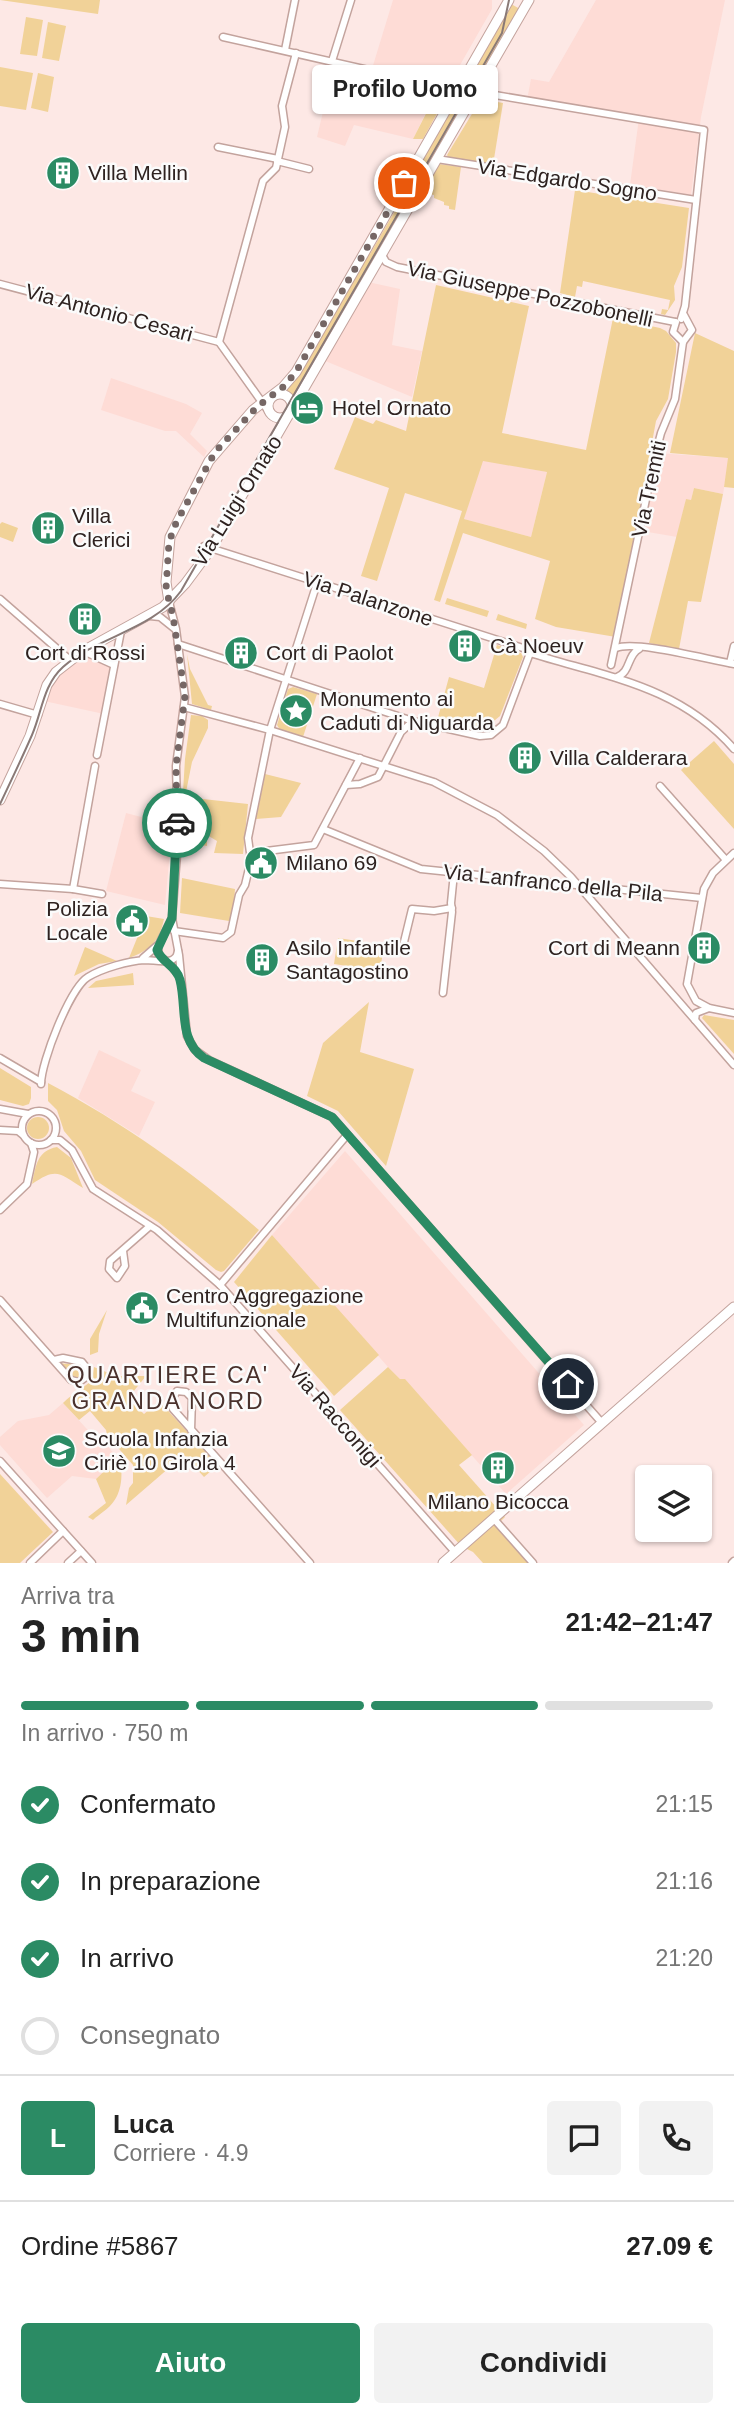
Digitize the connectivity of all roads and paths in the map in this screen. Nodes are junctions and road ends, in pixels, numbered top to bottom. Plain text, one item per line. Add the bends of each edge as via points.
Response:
1 (295, 0) edge
2 (351, 0) edge
3 (509, 0) edge
4 (529, 0) edge
5 (223, 37) dead end
6 (285, 50) junction
7 (296, 53) junction
8 (332, 61) junction
9 (477, 90) junction
10 (457, 91) junction
11 (471, 102) junction
12 (218, 148) dead end
13 (437, 159) junction
14 (277, 160) junction
15 (309, 169) dead end
16 (696, 200) junction
17 (382, 254) junction
18 (377, 264) junction
19 (397, 267) junction
20 (0, 284) edge
21 (680, 321) junction
22 (683, 339) junction
23 (219, 342) junction
24 (272, 396) junction
25 (262, 403) junction
26 (270, 412) junction
27 (291, 412) junction
28 (208, 548) junction
29 (317, 583) junction
30 (0, 599) edge
31 (169, 602) junction
32 (150, 616) junction
33 (176, 629) junction
34 (121, 631) junction
35 (618, 638) junction
36 (177, 644) junction
37 (625, 646) junction
38 (734, 646) edge
39 (616, 648) junction
40 (641, 648) junction
41 (83, 651) junction
42 (530, 653) junction
43 (632, 654) junction
44 (70, 660) junction
45 (732, 664) edge
46 (114, 665) junction
47 (611, 665) junction
48 (601, 673) junction
49 (625, 673) junction
50 (615, 677) junction
51 (286, 680) junction
52 (629, 682) junction
53 (0, 704) edge
54 (184, 707) junction
55 (38, 715) junction
56 (413, 720) junction
57 (270, 730) junction
58 (734, 749) edge
59 (97, 755) dead end
60 (360, 758) junction
61 (95, 766) dead end
62 (383, 766) junction
63 (346, 785) junction
64 (660, 786) dead end
65 (0, 800) edge
66 (323, 829) junction
67 (251, 853) junction
68 (734, 853) edge
69 (726, 860) junction
70 (454, 873) junction
71 (0, 884) edge
72 (577, 885) junction
73 (73, 889) junction
74 (102, 894) dead end
75 (702, 898) junction
76 (452, 908) junction
77 (172, 918) junction
78 (174, 931) junction
79 (160, 944) junction
80 (403, 946) dead end
81 (178, 948) junction
82 (164, 960) junction
83 (138, 961) junction
84 (180, 977) junction
85 (687, 988) junction
86 (443, 993) dead end
87 (674, 996) junction
88 (709, 1008) junction
89 (734, 1013) edge
90 (695, 1020) junction
91 (0, 1058) edge
92 (734, 1065) edge
93 (0, 1109) edge
94 (29, 1114) junction
95 (0, 1130) edge
96 (23, 1135) junction
97 (347, 1135) junction
98 (51, 1140) junction
99 (31, 1143) junction
100 (0, 1210) edge
101 (150, 1226) junction
102 (123, 1251) dead end
103 (220, 1285) junction
104 (0, 1300) edge
105 (734, 1307) edge
106 (54, 1360) junction
107 (602, 1423) junction
108 (191, 1430) junction
109 (0, 1461) edge
110 (494, 1518) junction
111 (63, 1531) junction
112 (81, 1551) junction
113 (455, 1552) junction
114 (30, 1563) edge
115 (68, 1563) edge
116 (92, 1563) edge
117 (310, 1563) edge
118 (443, 1563) edge
119 (533, 1563) edge

1 - 6 street
2 - 8 street
3 - 10 main road
4 - 9 main road, Via Luigi Ornato
5 - 6 street
6 - 7 street
7 - 8 street
7 - 14 street via 282,106 285,127
8 - 10 street
9 - 10 main road via 466,85
9 - 11 main road, Via Luigi Ornato
9 - 16 street, Via Tremiti via 704,130
10 - 11 main road via 465,102
10 - 24 main road via 296,372
11 - 13 main road, Via Luigi Ornato
12 - 14 street
13 - 16 street, Via Edgardo Sogno
13 - 17 main road, Via Luigi Ornato
14 - 15 street
14 - 23 street via 263,181
16 - 21 street, Via Tremiti
17 - 18 main road, Via Luigi Ornato
17 - 19 street, Via Giuseppe Pozzobonelli
18 - 19 street, Via Giuseppe Pozzobonelli
18 - 27 main road, Via Luigi Ornato
19 - 21 street, Via Giuseppe Pozzobonelli
20 - 23 street, Via Antonio Cesari
21 - 22 street via 674,334
21 - 22 street, Via Tremiti via 690,323 692,329
22 - 35 street, Via Tremiti via 675,398 656,452
23 - 25 street
24 - 25 main road
24 - 26 main road, Via Luigi Ornato
24 - 27 main road, Via Luigi Ornato via 287,396
25 - 26 street
25 - 31 main road via 212,456 174,527 166,566
26 - 27 main road, Via Luigi Ornato via 279,418
27 - 28 main road, Via Luigi Ornato
28 - 29 street, Via Palanzone
28 - 31 main road, Via Luigi Ornato
29 - 42 street, Via Palanzone
29 - 51 street
30 - 44 street
31 - 32 main road, Via Luigi Ornato
31 - 33 street
32 - 33 street via 160,617
32 - 34 main road, Via Luigi Ornato
33 - 36 street
34 - 41 main road, Via Luigi Ornato
34 - 46 street
35 - 37 street
35 - 39 street, Via Tremiti
36 - 51 street
36 - 54 street
37 - 39 street
37 - 40 street
37 - 43 street
38 - 45 street
39 - 47 street, Via Tremiti
40 - 43 street
40 - 45 street
41 - 44 main road, Via Luigi Ornato
41 - 46 street
42 - 48 street, Via Palanzone
42 - 56 street via 503,725 491,735
43 - 49 street
44 - 55 main road, Via Luigi Ornato via 49,681
46 - 59 street
47 - 48 street
47 - 49 street via 612,670
48 - 50 street, Via Palanzone
49 - 50 street
49 - 52 street
50 - 52 street, Via Palanzone
51 - 56 street
51 - 57 street
52 - 58 street, Via Palanzone via 690,709
53 - 55 street
54 - 57 street
54 - 77 street via 176,766 178,842
55 - 65 main road, Via Luigi Ornato
56 - 62 street
57 - 60 street
57 - 67 street via 248,838
60 - 62 street
60 - 63 street
61 - 73 street
62 - 63 street via 375,780
62 - 72 street via 434,782 497,814 544,850
63 - 66 street
64 - 69 street
66 - 67 street via 312,847
66 - 70 street, Via Lanfranco della Pila via 421,869
67 - 78 street via 230,935
68 - 69 street
69 - 75 street via 713,873
70 - 72 street, Via Lanfranco della Pila
70 - 76 street
71 - 73 street
72 - 75 street, Via Lanfranco della Pila
72 - 87 street
73 - 74 street
75 - 85 street
76 - 80 street via 412,909
76 - 86 street
77 - 78 street
77 - 79 street
78 - 81 street
79 - 81 street via 170,940
79 - 82 street via 158,954
79 - 83 street
81 - 82 street via 174,958
81 - 84 street
82 - 83 street
82 - 84 street
83 - 91 street via 92,974 80,983 48,1051 41,1083
84 - 97 street via 187,1036 198,1054 328,1114
85 - 87 street
85 - 88 street via 696,1001
87 - 90 street
88 - 89 street
88 - 90 street via 696,1013
90 - 92 street
93 - 94 street
94 - 96 street via 22,1124
94 - 98 street via 39,1111 52,1117 55,1131
95 - 96 street
96 - 99 street
97 - 103 street
97 - 107 street
98 - 99 street
98 - 101 street, Via Racconigi via 60,1140 72,1150 93,1189
99 - 100 street via 34,1152 28,1182
101 - 102 street
101 - 103 street, Via Racconigi
103 - 113 street, Via Racconigi
104 - 106 street
105 - 107 main road
106 - 106 street via 74,1382 86,1377 86,1367 80,1361
107 - 110 main road
108 - 108 street via 192,1398 177,1391 171,1407
108 - 117 street
109 - 111 street
110 - 113 main road
110 - 119 street
111 - 112 street
111 - 114 street
112 - 115 street
112 - 116 street
113 - 118 main road

